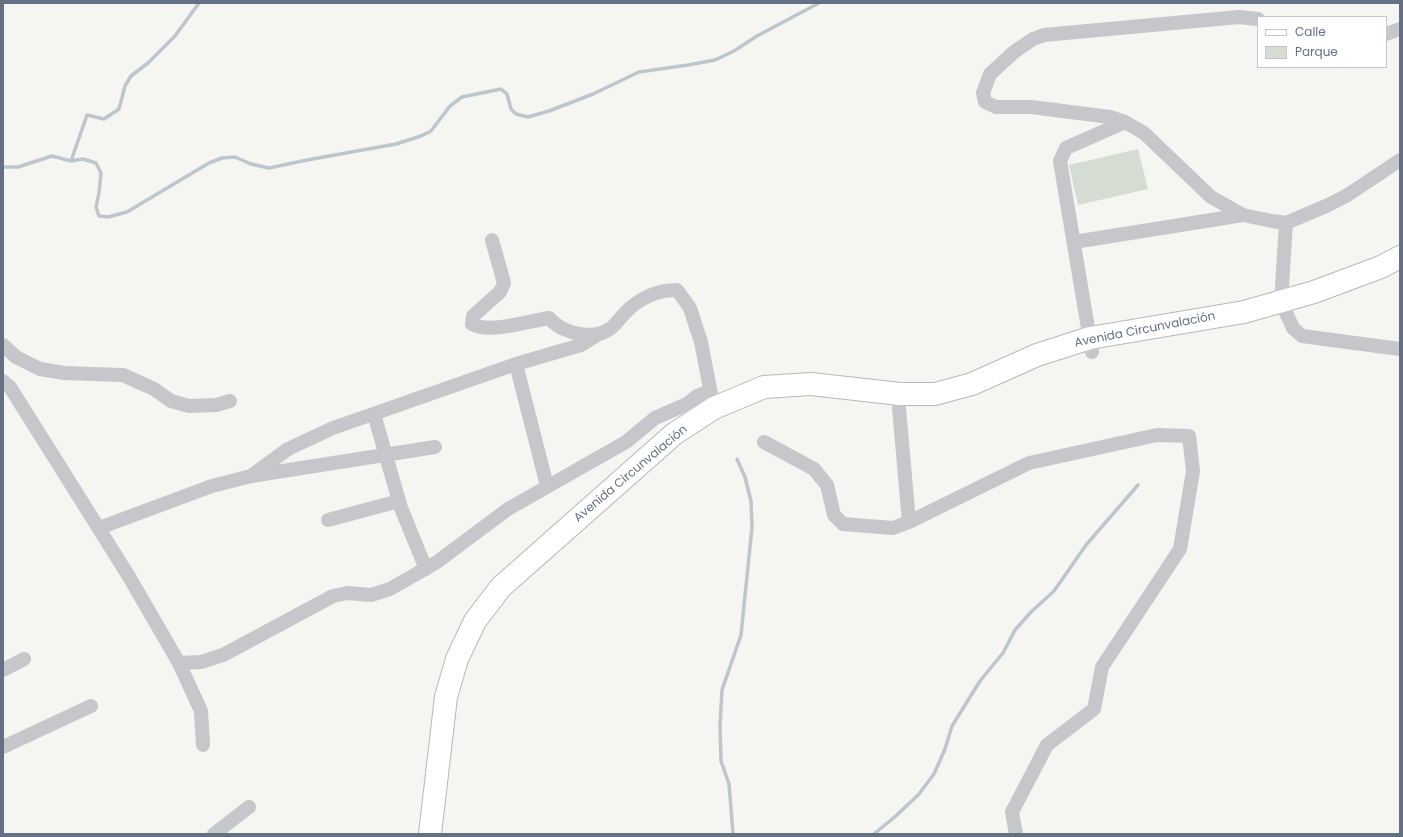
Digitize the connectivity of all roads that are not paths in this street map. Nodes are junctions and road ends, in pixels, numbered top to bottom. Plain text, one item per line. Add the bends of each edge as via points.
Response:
1 (1257, 19) edge
2 (1400, 29) edge
3 (1387, 34) edge
4 (1125, 122) junction
5 (1400, 160) edge
6 (1243, 215) junction
7 (1286, 223) junction
8 (492, 240) dead end
9 (1074, 242) junction
10 (1400, 257) edge
11 (1400, 272) edge
12 (1284, 308) junction
13 (596, 335) junction
14 (3, 345) edge
15 (1091, 345) junction
16 (1400, 349) edge
17 (516, 364) junction
18 (3, 381) edge
19 (712, 399) junction
20 (230, 401) dead end
21 (899, 408) junction
22 (374, 414) junction
23 (764, 442) dead end
24 (435, 447) dead end
25 (386, 455) junction
26 (251, 476) junction
27 (547, 486) junction
28 (399, 500) junction
29 (328, 520) dead end
30 (909, 522) junction
31 (99, 528) junction
32 (426, 569) junction
33 (24, 659) dead end
34 (179, 663) junction
35 (3, 670) edge
36 (91, 706) dead end
37 (203, 745) dead end
38 (3, 747) edge
39 (249, 807) dead end
40 (214, 834) edge
41 (430, 834) edge
42 (445, 834) edge
43 (1016, 834) edge

1 - 4 street via 1239,17 1044,35 1014,52 990,74 983,93 985,102 996,107 1038,108 1110,117
2 - 3 street
4 - 6 street via 1144,133 1211,196
4 - 9 street via 1066,148 1060,161
5 - 7 street via 1346,196
6 - 7 street
6 - 9 street
7 - 12 street
8 - 13 street via 504,283 500,292 473,316 472,324 478,327 503,327 548,318 563,329
9 - 15 street
10 - 12 main road, Avenida Circunvalación
11 - 12 main road, Avenida Circunvalación via 1319,306
12 - 15 main road, Avenida Circunvalación via 1247,325
12 - 16 street via 1293,328 1302,336
13 - 17 street via 581,345
13 - 19 street via 609,330 630,308 649,295 677,290 690,308 701,342
14 - 20 street via 16,357 40,369 64,373 123,375 154,389 171,401 190,406 216,406
15 - 19 main road, Avenida Circunvalación via 1037,355 972,384 935,394 900,394 811,384 764,387
15 - 21 main road, Avenida Circunvalación via 977,397 937,407
17 - 22 street
17 - 27 street
18 - 31 street via 10,387
19 - 27 street via 698,396 687,404 655,418 626,442
19 - 41 main road, Avenida Circunvalación via 501,587 475,622 458,659 446,697
21 - 30 street
21 - 42 main road, Avenida Circunvalación via 810,398 767,401 720,420 683,445 511,596 487,628 471,663 460,699
22 - 25 street
22 - 26 street via 333,428 288,449
23 - 30 street via 814,469 828,485 834,514 843,524 893,528
24 - 25 street
25 - 26 street
25 - 28 street
26 - 31 street via 212,486
27 - 32 street via 508,509
28 - 29 street
28 - 32 street
30 - 43 street via 1029,464 1157,435 1189,436 1193,471 1180,549 1102,667 1094,709 1047,745 1012,812
31 - 34 street
32 - 34 street via 390,589 371,595 348,593 333,596 223,655 202,662
33 - 35 street
34 - 37 street via 201,711
36 - 38 street
39 - 40 street

